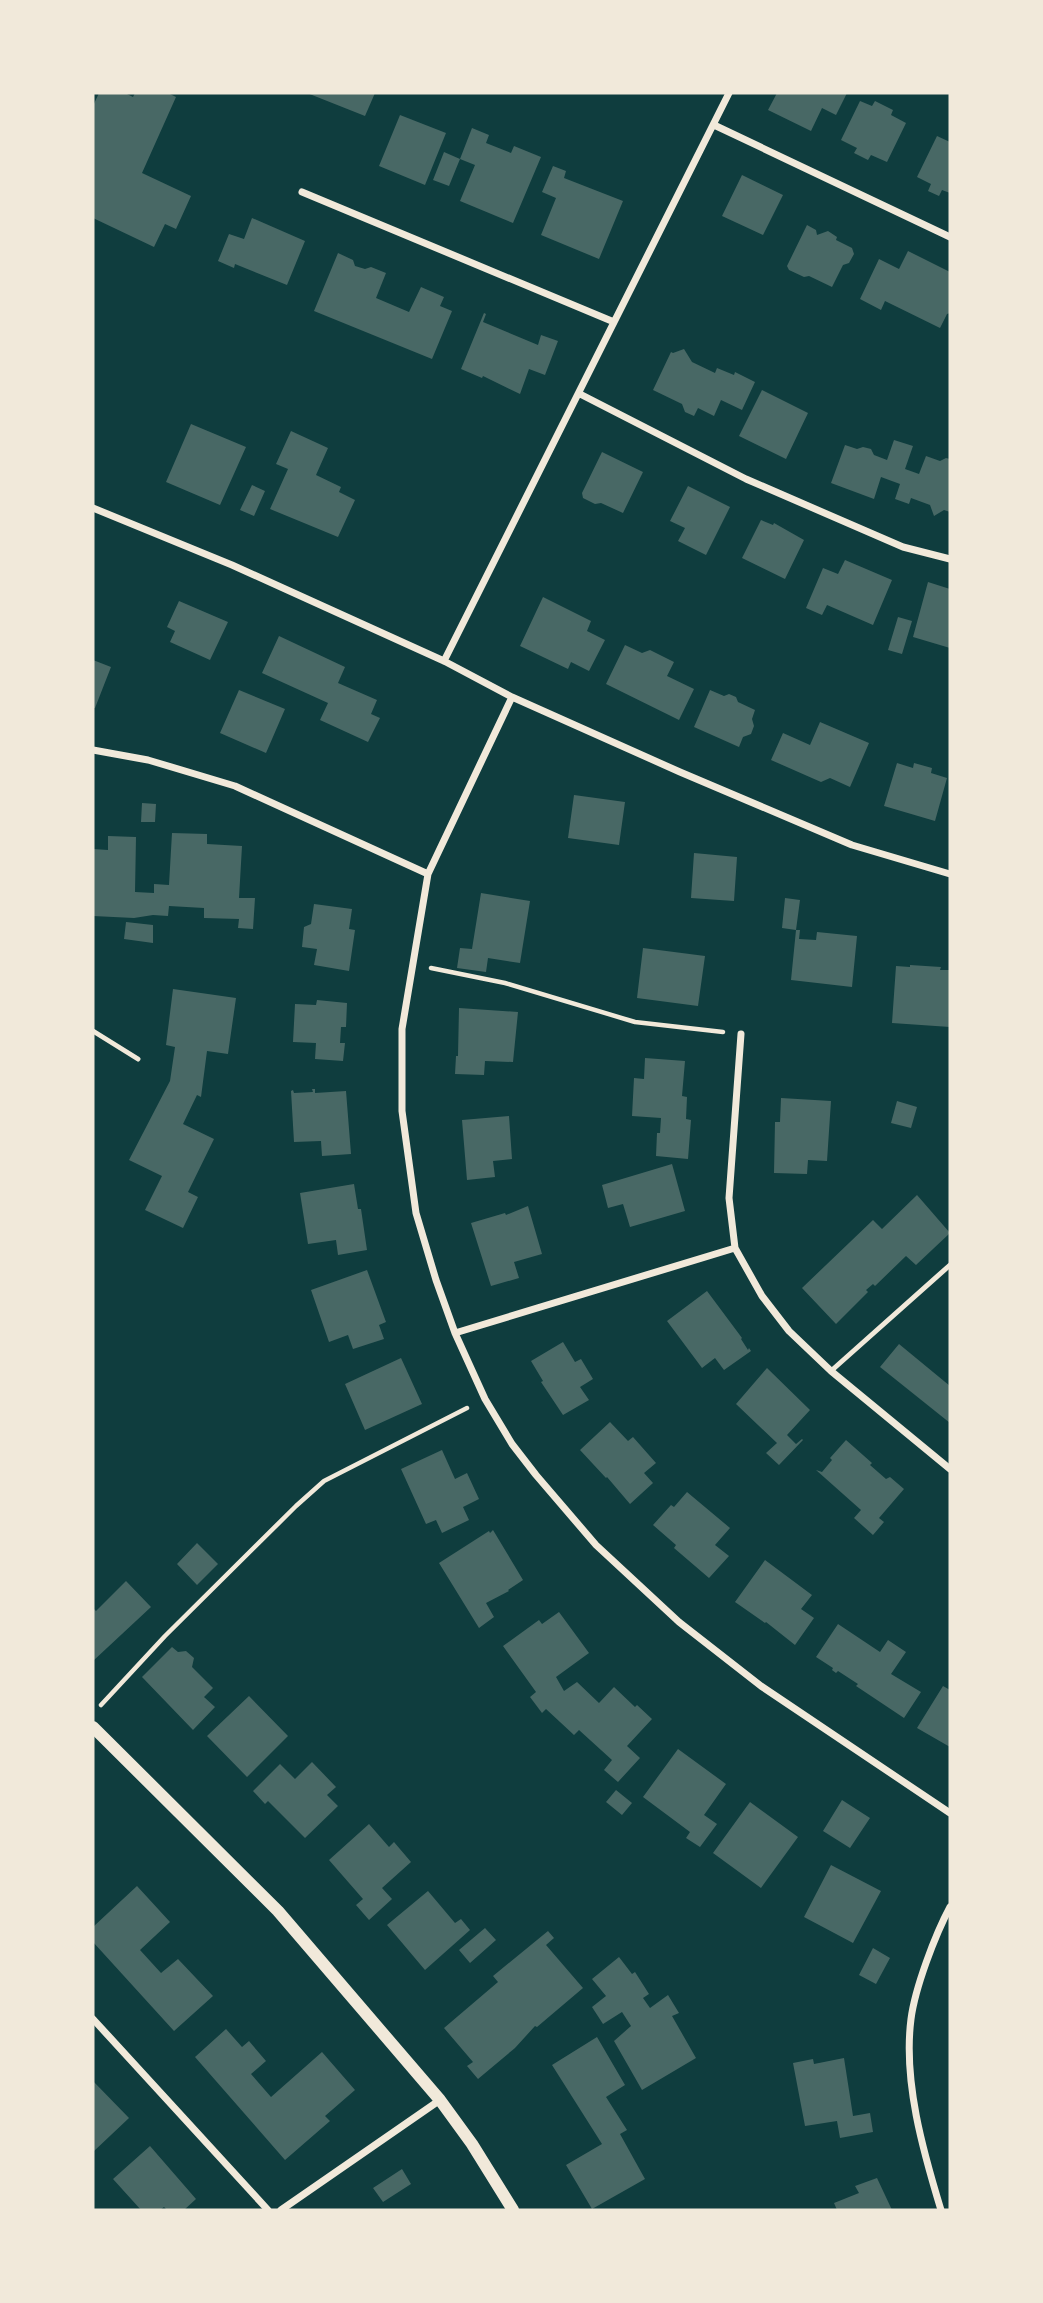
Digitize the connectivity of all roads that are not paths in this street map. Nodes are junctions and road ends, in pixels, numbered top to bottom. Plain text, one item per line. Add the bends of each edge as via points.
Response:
1 (729, 93) edge
2 (714, 125) junction
3 (302, 192) dead end
4 (950, 237) edge
5 (614, 322) junction
6 (580, 394) junction
7 (93, 508) edge
8 (950, 559) edge
9 (444, 661) junction
10 (512, 697) junction
11 (93, 750) edge
12 (428, 874) junction
13 (950, 874) edge
14 (93, 1031) edge
15 (741, 1034) road end
16 (138, 1059) dead end
17 (735, 1248) junction
18 (950, 1265) edge
19 (455, 1333) junction
20 (831, 1371) junction
21 (950, 1469) edge
22 (93, 1727) edge
23 (950, 1813) edge
24 (950, 1907) edge
25 (93, 2019) edge
26 (440, 2100) junction
27 (268, 2210) edge
28 (281, 2210) edge
29 (513, 2210) edge
30 (941, 2210) edge

1 - 2 street
2 - 4 street
2 - 5 street
3 - 5 street
5 - 6 street
6 - 8 street via 746,479 903,547
6 - 9 street
7 - 9 street
9 - 10 street
10 - 12 street
10 - 13 street via 852,845
11 - 12 street via 148,760 235,786
12 - 19 street via 402,1029 402,1111 416,1213
14 - 16 lane
15 - 17 street via 729,1198
17 - 19 street
17 - 20 street via 762,1296 789,1331
18 - 20 lane
19 - 23 street via 512,1444 596,1545 679,1622 761,1686
20 - 21 street
22 - 26 street via 278,1910
24 - 30 street via 926,1964 911,2019 914,2106
25 - 27 street
26 - 28 street
26 - 29 street

